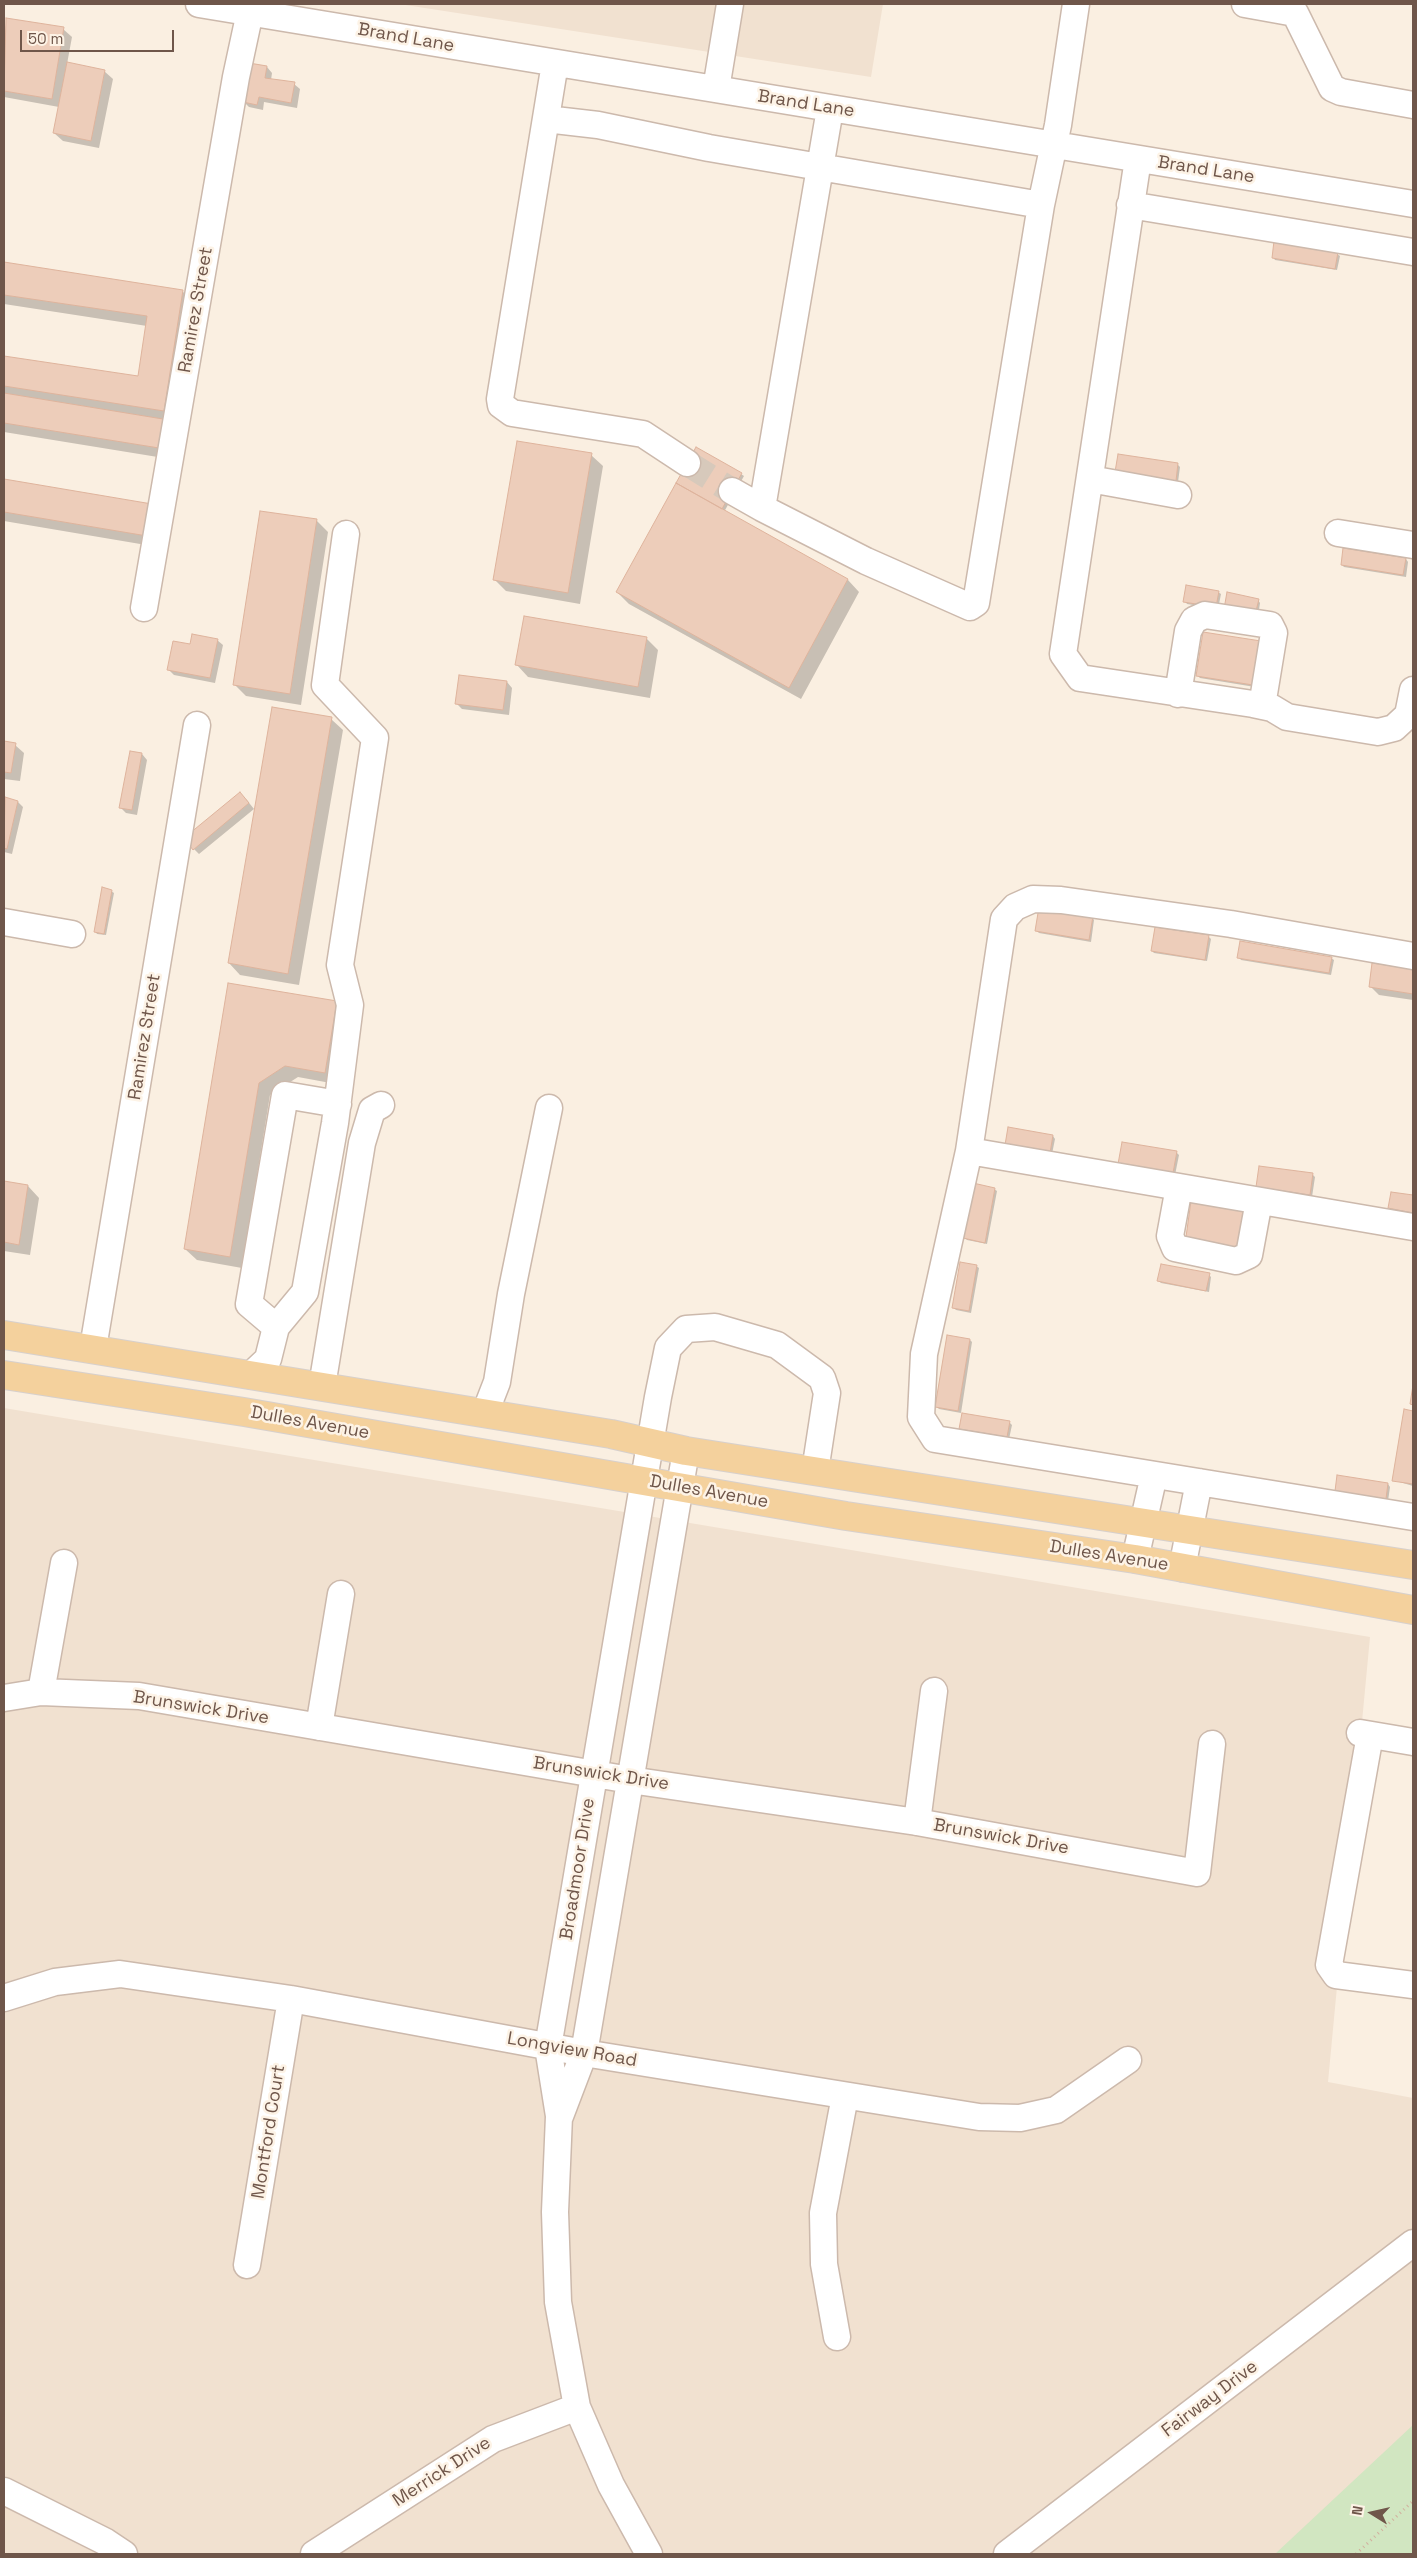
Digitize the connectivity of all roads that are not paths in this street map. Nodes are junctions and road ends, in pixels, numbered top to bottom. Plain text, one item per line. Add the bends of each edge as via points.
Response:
1 (199, 4) edge
2 (730, 4) edge
3 (1076, 4) edge
4 (1245, 4) edge
5 (1300, 8) edge
6 (250, 12) junction
7 (555, 63) junction
8 (716, 89) junction
9 (1413, 105) edge
10 (830, 109) junction
11 (546, 120) junction
12 (1054, 145) junction
13 (1138, 159) junction
14 (820, 166) junction
15 (1413, 204) edge
16 (1041, 205) junction
17 (1130, 205) junction
18 (1413, 252) edge
19 (687, 463) tunnel mouth
20 (1090, 479) junction
21 (732, 491) tunnel mouth
22 (1178, 495) dead end
23 (762, 508) junction
24 (1338, 533) dead end
25 (346, 534) dead end
26 (1413, 545) edge
27 (144, 608) dead end
28 (1413, 690) edge
29 (1178, 694) junction
30 (1262, 706) junction
31 (1408, 724) edge
32 (196, 725) dead end
33 (4, 922) edge
34 (72, 934) dead end
35 (1413, 956) edge
36 (338, 1104) junction
37 (381, 1105) dead end
38 (549, 1108) dead end
39 (969, 1151) junction
40 (1179, 1187) junction
41 (1259, 1201) junction
42 (1413, 1227) edge
43 (276, 1327) junction
44 (4, 1335) edge
45 (93, 1348) junction
46 (4, 1375) edge
47 (251, 1375) junction
48 (322, 1386) junction
49 (244, 1412) junction
50 (486, 1413) junction
51 (652, 1444) junction
52 (686, 1451) junction
53 (815, 1471) junction
54 (1154, 1475) junction
55 (645, 1481) junction
56 (1199, 1482) junction
57 (682, 1486) junction
58 (1413, 1517) edge
59 (1143, 1523) junction
60 (1190, 1531) junction
61 (1135, 1558) junction
62 (64, 1563) dead end
63 (1413, 1565) edge
64 (1182, 1568) junction
65 (341, 1594) dead end
66 (1413, 1610) edge
67 (934, 1691) dead end
68 (41, 1692) junction
69 (4, 1698) edge
70 (318, 1727) junction
71 (1413, 1742) edge
72 (1212, 1744) dead end
73 (594, 1774) junction
74 (630, 1780) junction
75 (917, 1822) junction
76 (1413, 1985) edge
77 (4, 1998) edge
78 (291, 1999) junction
79 (548, 2047) junction
80 (584, 2053) junction
81 (1128, 2060) dead end
82 (845, 2096) junction
83 (559, 2116) junction
84 (1413, 2243) edge
85 (247, 2265) dead end
86 (837, 2338) dead end
87 (577, 2407) junction
88 (4, 2491) edge
89 (124, 2554) edge
90 (314, 2554) edge
91 (649, 2554) edge
92 (1007, 2554) edge

1 - 6 street, Brand Lane
2 - 8 street
3 - 12 street
4 - 5 street
5 - 9 street via 1332,88
6 - 7 street, Brand Lane
6 - 27 street, Ramirez Street via 234,86
7 - 8 street, Brand Lane
7 - 11 street
8 - 10 street, Brand Lane
10 - 12 street, Brand Lane
10 - 14 street
11 - 14 street via 598,126
11 - 19 street via 501,405 512,413 642,434
12 - 13 street, Brand Lane
12 - 16 street
13 - 15 street, Brand Lane
13 - 17 street
14 - 16 street
14 - 23 street
16 - 23 street via 976,603 970,607 962,605
17 - 18 street
17 - 20 street
20 - 22 street
20 - 29 street via 1063,654 1080,678
21 - 23 street
24 - 26 street
25 - 36 street via 325,685 375,738 340,965 350,1005
28 - 31 street
29 - 30 street
29 - 30 street via 1188,631 1194,620 1205,615 1270,625 1274,633
30 - 31 street via 1287,717 1378,732
32 - 45 street, Ramirez Street
33 - 34 street
35 - 39 street via 1231,924 1062,900 1034,899 1015,907 1004,919
36 - 43 street via 305,1292
36 - 43 street via 284,1095 249,1304
37 - 48 street via 372,1110 362,1143
38 - 50 street via 511,1294 497,1382
39 - 40 street
39 - 54 street via 924,1354 921,1417 935,1439
40 - 41 street
40 - 41 street via 1170,1236 1175,1248 1236,1261 1249,1255
41 - 42 street
43 - 47 street via 268,1359
44 - 45 main road, Dulles Avenue
45 - 47 main road, Dulles Avenue
46 - 49 main road, Dulles Avenue
47 - 48 main road, Dulles Avenue
47 - 49 main road
48 - 50 main road, Dulles Avenue
49 - 55 main road, Dulles Avenue
50 - 51 main road, Dulles Avenue
51 - 52 main road, Dulles Avenue
51 - 53 street, Broadmoor Drive via 668,1348 686,1329 715,1327 777,1345 822,1378 827,1392
51 - 55 street, Broadmoor Drive
52 - 53 main road, Dulles Avenue
52 - 57 street, Broadmoor Drive
53 - 59 main road, Dulles Avenue
54 - 56 street
54 - 59 street
55 - 57 main road, Dulles Avenue
55 - 73 street, Broadmoor Drive
56 - 58 street
56 - 60 street
57 - 61 main road, Dulles Avenue via 846,1516
57 - 74 street, Broadmoor Drive
59 - 60 main road, Dulles Avenue
59 - 61 street
60 - 63 main road, Dulles Avenue
60 - 64 street
61 - 64 main road, Dulles Avenue
62 - 68 street
64 - 66 main road, Dulles Avenue
65 - 70 street
67 - 75 street
68 - 69 street, Brunswick Drive
68 - 70 street, Brunswick Drive via 139,1696
70 - 73 street, Brunswick Drive
71 - 76 street via 1365,1734 1329,1965 1336,1974
72 - 75 street, Brunswick Drive via 1196,1873
73 - 74 street, Brunswick Drive
73 - 79 street, Broadmoor Drive
74 - 75 street, Brunswick Drive
74 - 80 street, Broadmoor Drive
77 - 78 street, Longview Road via 55,1982 120,1974
78 - 79 street, Longview Road
78 - 85 street, Montford Court
79 - 80 street, Longview Road
79 - 83 street, Broadmoor Drive
80 - 82 street, Longview Road
80 - 83 street, Broadmoor Drive
81 - 82 street, Longview Road via 1056,2110 1020,2118 979,2117
82 - 86 street via 823,2213 824,2264
83 - 87 street, Broadmoor Drive via 555,2212 558,2302
84 - 92 street, Fairway Drive
87 - 90 street, Merrick Drive via 493,2438
87 - 91 street, Broadmoor Drive via 612,2485
88 - 89 street

